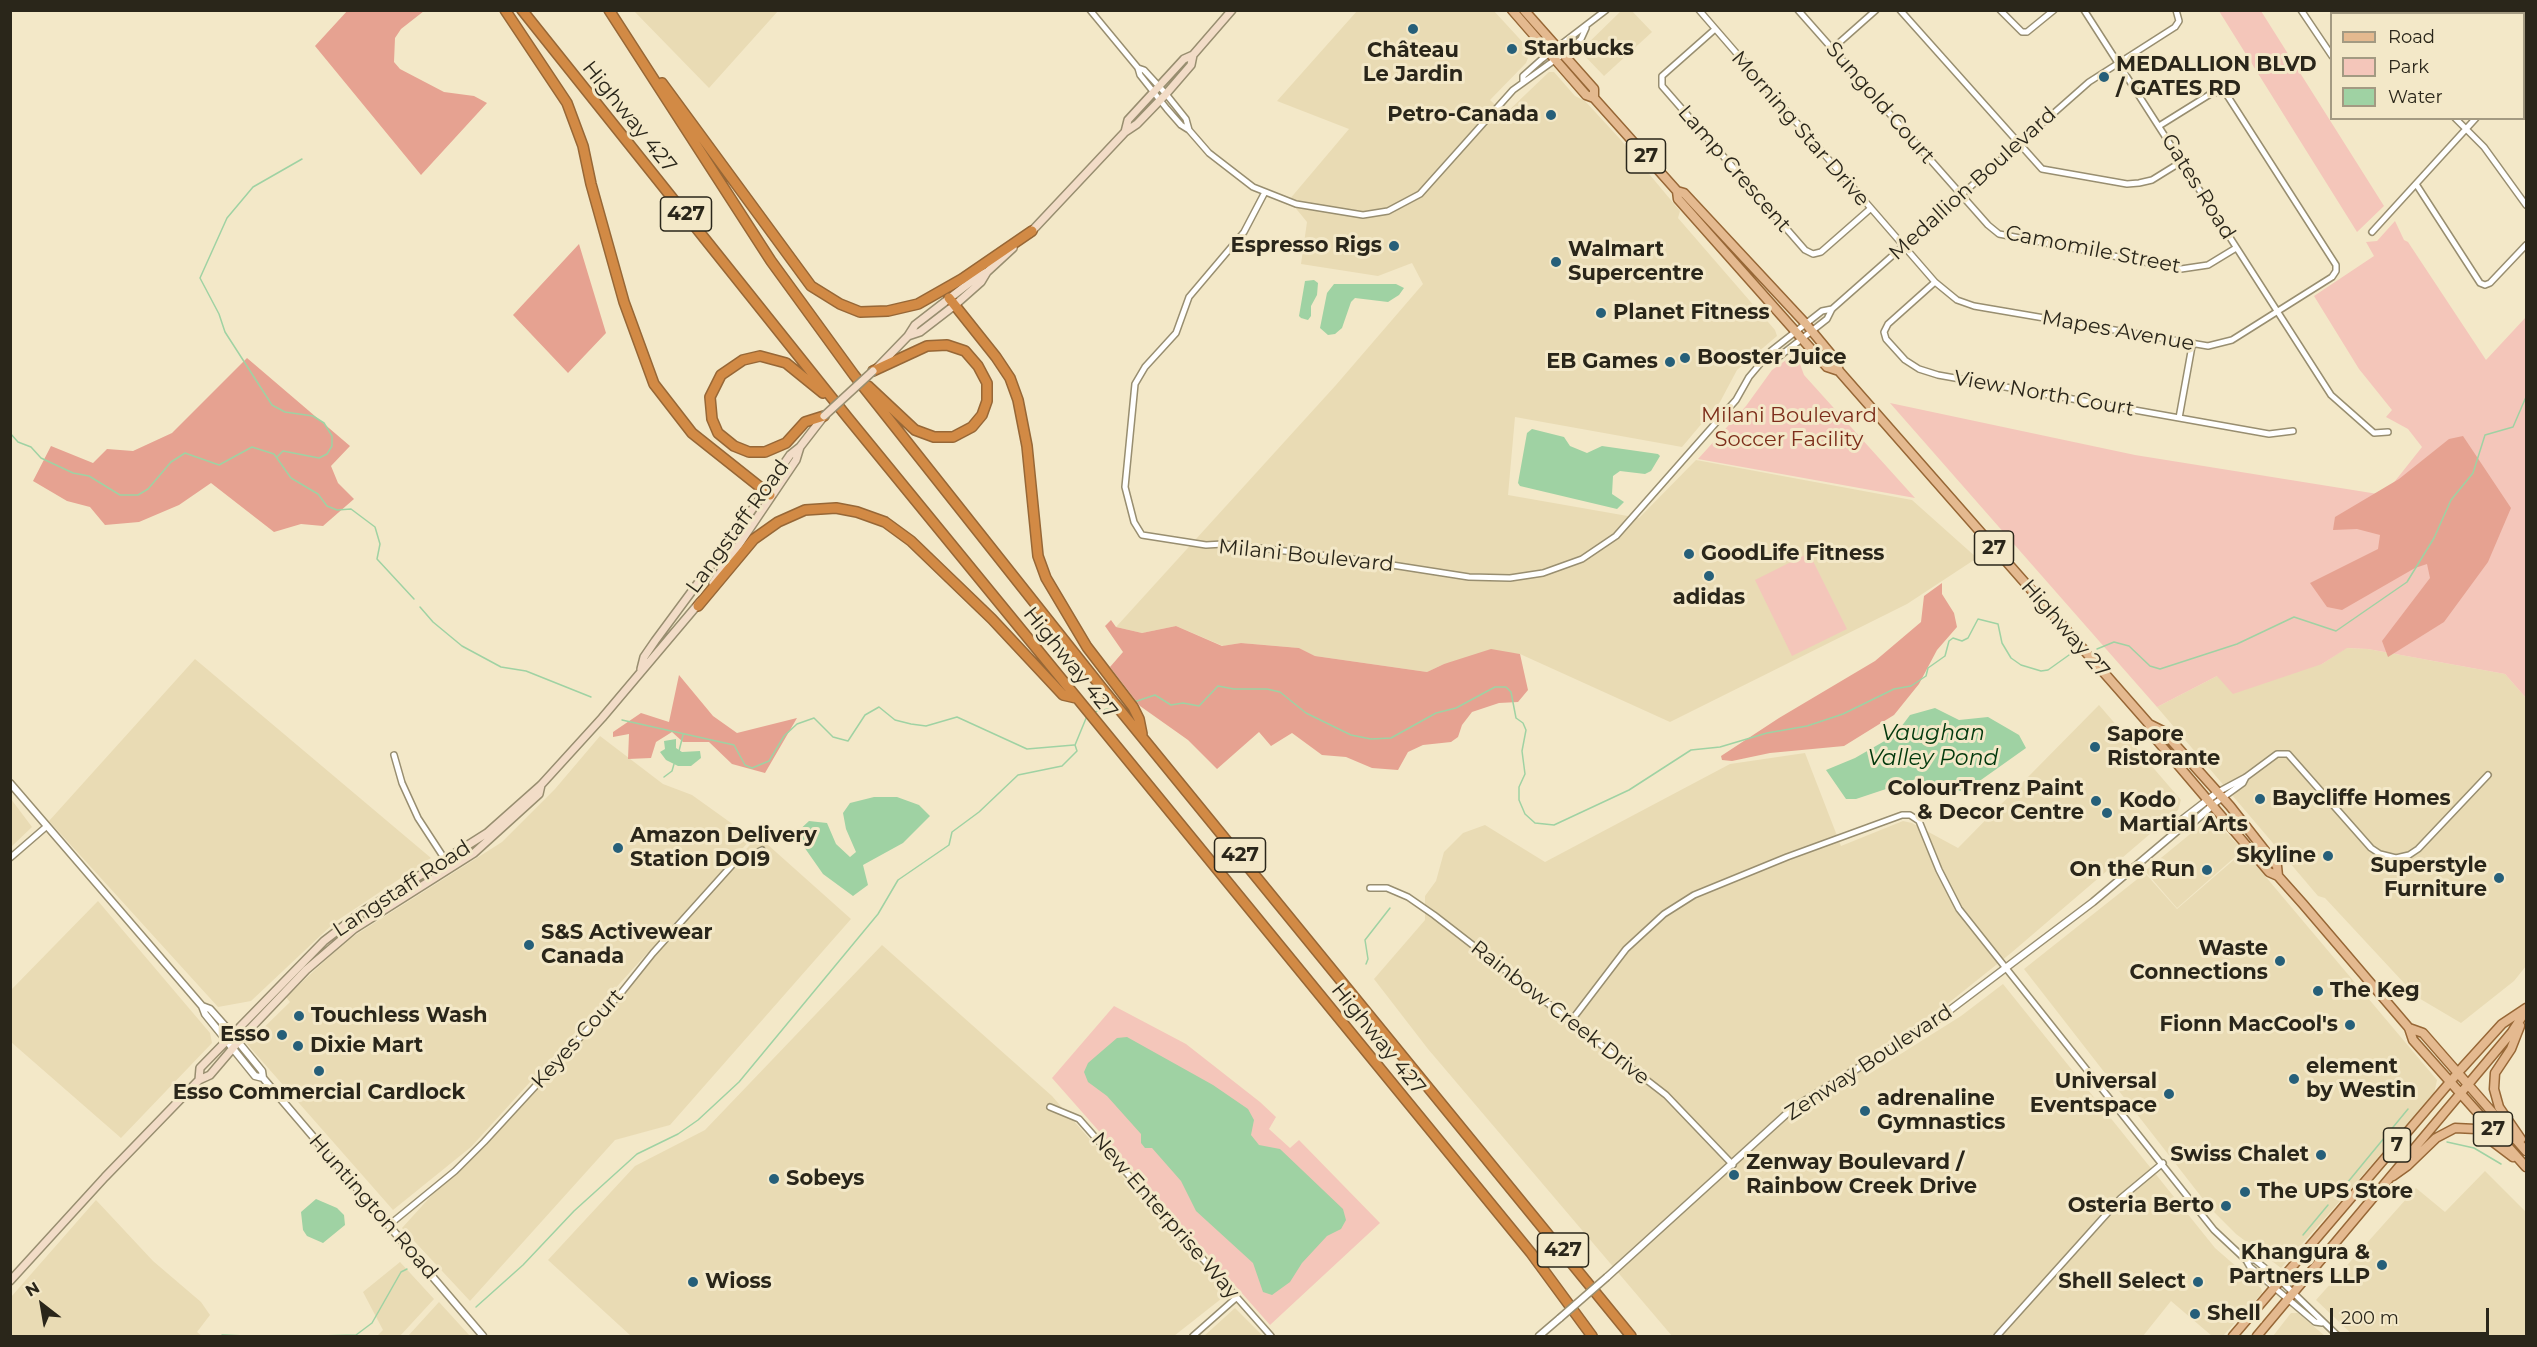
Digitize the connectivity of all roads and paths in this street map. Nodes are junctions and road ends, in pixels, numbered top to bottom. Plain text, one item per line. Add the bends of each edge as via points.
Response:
1 (504, 10) edge
2 (522, 10) edge
3 (609, 10) edge
4 (1090, 10) edge
5 (1232, 10) edge
6 (1512, 10) edge
7 (1524, 10) edge
8 (1605, 10) edge
9 (1699, 10) edge
10 (1798, 10) edge
11 (1876, 10) edge
12 (1900, 10) edge
13 (2000, 10) edge
14 (2054, 10) edge
15 (2084, 10) edge
16 (2176, 10) edge
17 (2301, 10) edge
18 (1714, 30) junction
19 (2329, 46) edge
20 (1832, 49) junction
21 (1560, 51) junction
22 (1193, 55) junction
23 (1552, 56) junction
24 (2118, 63) junction
25 (1156, 89) junction
26 (1166, 94) junction
27 (1594, 98) junction
28 (1160, 100) junction
29 (2458, 120) edge
30 (2474, 120) edge
31 (2159, 126) junction
32 (2466, 129) junction
33 (1189, 130) junction
34 (1125, 132) junction
35 (2018, 144) junction
36 (2181, 162) junction
37 (2416, 184) junction
38 (1677, 191) junction
39 (1265, 192) junction
40 (1960, 195) junction
41 (2526, 205) edge
42 (1870, 209) junction
43 (1032, 231) junction
44 (2372, 232) dead end
45 (2526, 245) edge
46 (1903, 246) junction
47 (2236, 248) junction
48 (1935, 282) junction
49 (952, 302) junction
50 (1832, 309) junction
51 (2277, 312) junction
52 (1809, 328) junction
53 (1796, 332) junction
54 (1803, 339) junction
55 (2192, 346) junction
56 (1766, 360) junction
57 (873, 371) junction
58 (1839, 371) junction
59 (854, 375) junction
60 (824, 416) junction
61 (848, 418) junction
62 (2179, 418) junction
63 (2293, 431) dead end
64 (2388, 432) dead end
65 (767, 493) junction
66 (698, 606) junction
67 (641, 669) junction
68 (1076, 698) junction
69 (2149, 724) junction
70 (1142, 736) junction
71 (394, 755) dead end
72 (2488, 775) dead end
73 (10, 783) edge
74 (541, 785) junction
75 (2220, 795) junction
76 (2212, 801) junction
77 (47, 826) junction
78 (762, 850) dead end
79 (10, 858) edge
80 (446, 861) junction
81 (2278, 876) junction
82 (1370, 888) dead end
83 (2006, 968) junction
84 (202, 1006) junction
85 (2526, 1009) edge
86 (1571, 1021) junction
87 (232, 1035) junction
88 (226, 1041) junction
89 (237, 1042) junction
90 (231, 1048) junction
91 (263, 1078) junction
92 (2455, 1078) junction
93 (199, 1080) junction
94 (2463, 1087) junction
95 (1050, 1107) dead end
96 (2526, 1149) edge
97 (2163, 1163) junction
98 (1733, 1165) junction
99 (2526, 1167) edge
100 (2385, 1181) junction
101 (389, 1225) junction
102 (10, 1281) edge
103 (2278, 1284) junction
104 (2291, 1296) junction
105 (1236, 1298) junction
106 (483, 1336) edge
107 (1194, 1336) edge
108 (1271, 1336) edge
109 (1539, 1336) edge
110 (1592, 1336) edge
111 (1631, 1336) edge
112 (1997, 1336) edge
113 (2233, 1336) edge
114 (2257, 1336) edge
115 (2338, 1336) edge

1 - 65 highway via 567,103 583,146 624,302 654,384 692,433
2 - 61 highway, Highway 427 / 427
3 - 43 highway via 772,235 811,286 827,298 860,312 918,304
3 - 59 highway, Highway 427 / 427 via 771,261
4 - 25 street via 1138,68 1144,69
5 - 22 main road, Langstaff Road
6 - 23 main road, Highway 27 / 27
7 - 21 main road, Highway 27 / 27
8 - 21 street via 1586,28 1581,39
9 - 18 street, Morning Star Drive
10 - 20 street, Sungold Court
11 - 20 street
12 - 35 street
13 - 14 street via 2022,32 2027,32
15 - 24 street, Gates Road
16 - 24 street, Medallion Boulevard via 2179,21 2175,27
17 - 19 street
18 - 42 street, Morning Star Drive
18 - 42 street, Lamp Crescent via 1662,76 1662,86 1805,250 1821,252
20 - 40 street, Sungold Court
21 - 23 street
21 - 27 main road, Highway 27 / 27 via 1594,89
22 - 25 main road, Langstaff Road via 1184,59
22 - 26 main road, Langstaff Road via 1191,65
23 - 27 main road, Highway 27 / 27 via 1586,95
23 - 39 street via 1523,76 1523,81 1439,174 1404,204 1363,216 1296,204
24 - 31 street, Gates Road
24 - 35 street, Medallion Boulevard via 2089,82
25 - 26 street
25 - 28 street
25 - 34 main road, Langstaff Road via 1128,120
26 - 28 main road, Langstaff Road
26 - 33 street via 1186,119
27 - 38 main road, Highway 27 / 27
28 - 33 street
28 - 34 main road, Langstaff Road
29 - 32 street
30 - 32 street
31 - 36 street, Gates Road
31 - 51 street, Mapes Avenue via 2212,93 2225,92 2330,255 2336,265 2332,277
32 - 37 street
32 - 41 street
33 - 39 street via 1209,153
34 - 43 main road, Langstaff Road
35 - 36 street via 2046,171 2127,184 2152,180
35 - 40 street, Medallion Boulevard
36 - 47 street, Gates Road
37 - 44 street
37 - 45 street via 2480,283 2490,283
38 - 52 main road, Highway 27 / 27 via 1684,193
38 - 53 main road, Highway 27 / 27 via 1678,199
39 - 56 street, Milani Boulevard via 1244,232 1189,297 1176,333 1135,384 1125,487 1134,522 1142,535 1347,558 1469,577 1510,578 1543,573 1582,559 1616,536 1736,400 1749,377
40 - 46 street, Medallion Boulevard
40 - 47 street, Camomile Street via 1999,234 2013,238 2181,269 2208,265
42 - 46 street, Morning Star Drive
43 - 49 main road, Langstaff Road via 981,282
46 - 48 street, Mapes Avenue
46 - 50 street, Medallion Boulevard
47 - 51 street, Gates Road
48 - 55 street, Mapes Avenue via 1957,300 1974,306
48 - 62 street, View North Court via 1884,332 1905,360 1919,369
49 - 57 main road, Langstaff Road via 920,332 908,336
49 - 70 highway via 1010,378 1024,430 1038,556 1057,600 1136,712
50 - 52 street, Medallion Boulevard via 1827,318
50 - 52 street, Medallion Boulevard via 1822,311
51 - 55 street, Mapes Avenue via 2226,342
51 - 64 street, Gates Road via 2331,395 2374,433
52 - 53 street, Medallion Boulevard
52 - 54 street, Medallion Boulevard
52 - 58 main road, Highway 27 / 27 via 1835,359
53 - 54 main road, Highway 27 / 27
53 - 56 street, Milani Boulevard via 1771,351
54 - 56 street, Milani Boulevard via 1776,358
54 - 58 main road, Highway 27 / 27 via 1827,367
55 - 62 street
57 - 59 highway via 927,346 947,345 965,351 978,366 987,383 987,401 972,427 953,437 934,437 915,430
57 - 60 main road, Langstaff Road, bridge
58 - 69 main road, Highway 27 / 27
59 - 70 highway, Highway 427 / 427
60 - 61 highway via 805,422 786,442 765,452 748,452 718,433 710,397 721,375 743,360 760,356 786,363 806,377
60 - 65 main road, Langstaff Road via 800,447 789,454
61 - 68 highway, Highway 427 / 427
62 - 63 street, View North Court via 2270,434
65 - 66 main road, Langstaff Road
65 - 67 main road, Langstaff Road via 649,649
66 - 67 main road, Langstaff Road
66 - 68 highway via 754,539 778,522 806,510 836,508 857,512 885,522 911,541 1063,695
67 - 74 main road, Langstaff Road
68 - 110 highway, Highway 427 / 427 via 1531,1253
69 - 75 main road, Highway 27 / 27 via 2163,731
69 - 76 main road, Highway 27 / 27 via 2155,738
70 - 111 highway, Highway 427 / 427
71 - 80 street via 418,818
72 - 75 street via 2418,849 2396,858 2371,848 2288,754 2277,754 2243,783
73 - 77 street, Huntington Road
74 - 80 main road, Langstaff Road via 487,833
74 - 89 main road, Langstaff Road via 539,794 474,853 330,948
75 - 76 street, Zenway Boulevard
75 - 81 main road, Highway 27 / 27 via 2277,866
76 - 81 main road, Highway 27 / 27 via 2270,872
76 - 83 street, Zenway Boulevard via 2183,819 2183,826
77 - 79 street
77 - 84 street, Huntington Road
78 - 101 street, Keyes Court via 733,864 484,1142
80 - 87 main road, Langstaff Road via 330,936
81 - 92 main road, Highway 27 / 27 via 2409,1028 2413,1040
82 - 86 street, Rainbow Creek Drive via 1387,888 1408,897
83 - 86 street via 1959,909 1919,821 1902,815 1755,869 1684,901 1626,949
83 - 97 street
83 - 98 street, Zenway Boulevard via 1938,1019 1792,1108
84 - 87 street, Huntington Road via 210,1009
84 - 88 street, Huntington Road
85 - 92 main road, 7 via 2502,1024
85 - 94 main road, 7 via 2512,1032
85 - 96 main road via 2511,1049 2495,1073 2494,1089 2499,1107
86 - 98 street, Rainbow Creek Drive via 1666,1095
87 - 88 main road, Langstaff Road
87 - 89 street, Huntington Road
88 - 90 street, Huntington Road
88 - 93 main road, Langstaff Road via 200,1068
89 - 90 main road, Langstaff Road
89 - 91 street, Huntington Road via 262,1071
90 - 91 street, Huntington Road via 255,1077
90 - 93 main road, Langstaff Road via 210,1075
91 - 101 street, Huntington Road
92 - 94 main road, Highway 27 / 27
92 - 103 main road, 7
93 - 102 main road, Langstaff Road
94 - 96 main road, Highway 27 / 27
94 - 99 main road, Highway 27 / 27
94 - 100 main road, 7
95 - 105 street, New Enterprise Way via 1079,1119
97 - 103 street via 2214,1230 2246,1260 2255,1260
97 - 112 street via 2121,1198
98 - 109 street, Zenway Boulevard, bridge
99 - 100 main road via 2476,1129 2455,1128 2436,1138
100 - 104 main road, 7
101 - 106 street, Huntington Road
103 - 104 street
103 - 104 street
103 - 113 main road, 7
104 - 114 main road, 7
104 - 115 street via 2314,1322 2322,1323
105 - 107 street
105 - 108 street, New Enterprise Way

